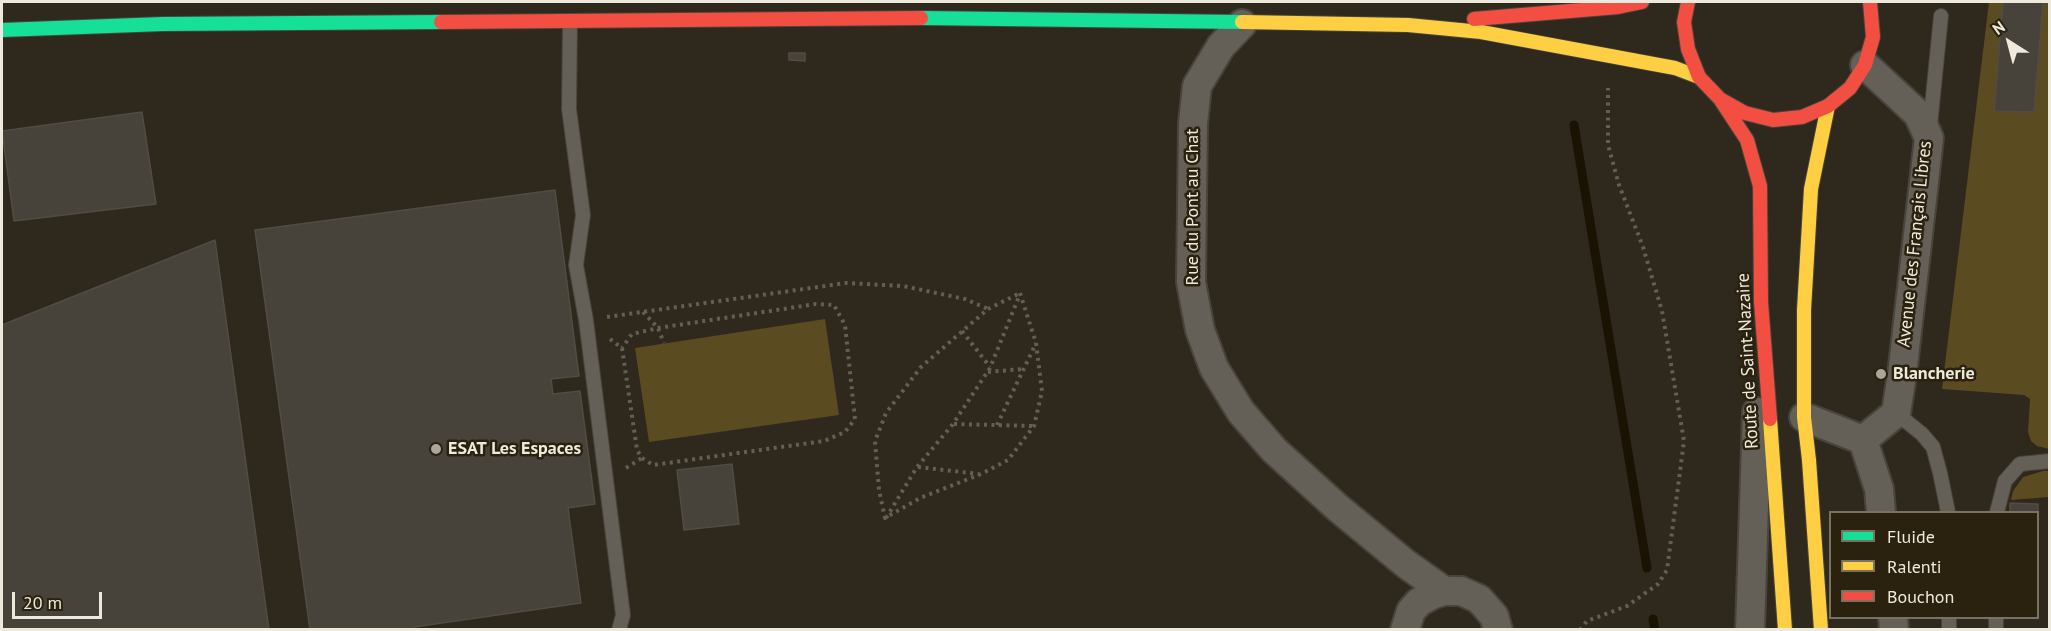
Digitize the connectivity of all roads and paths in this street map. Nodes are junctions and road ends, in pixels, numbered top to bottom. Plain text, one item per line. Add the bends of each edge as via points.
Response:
1 (1642, 2) edge
2 (1688, 2) edge
3 (1870, 2) edge
4 (653, 11) edge
5 (1884, 11) dead end
6 (578, 12) edge
7 (1941, 16) dead end
8 (1242, 24) junction
9 (1408, 25) junction
10 (2, 30) edge
11 (1872, 31) junction
12 (1611, 56) junction
13 (1865, 65) junction
14 (1700, 77) junction
15 (1720, 99) junction
16 (1828, 106) junction
17 (1929, 138) junction
18 (1020, 293) junction
19 (1761, 302) junction
20 (988, 309) junction
21 (643, 312) junction
22 (586, 320) junction
23 (658, 328) junction
24 (962, 331) junction
25 (1036, 343) junction
26 (664, 344) dead end
27 (1023, 369) junction
28 (989, 370) junction
29 (1896, 413) junction
30 (1804, 417) junction
31 (953, 424) junction
32 (997, 425) junction
33 (1034, 426) junction
34 (1863, 440) junction
35 (2049, 461) edge
36 (917, 467) junction
37 (981, 474) junction
38 (1881, 511) edge
39 (1948, 511) edge
40 (1997, 511) edge
41 (885, 518) junction
42 (1444, 591) junction
43 (619, 630) edge
44 (1405, 630) edge
45 (1498, 630) edge
46 (1580, 630) edge
47 (1750, 630) edge
48 (1785, 630) edge
49 (1821, 630) edge

1 - 9 main road
2 - 14 main road via 1684,22 1688,49
3 - 11 main road
4 - 6 main road
4 - 8 main road
5 - 11 main road
6 - 10 main road
6 - 22 lane via 569,109 583,215 576,265
7 - 17 lane
8 - 9 main road
8 - 42 street, Rue du Pont au Chat via 1221,46 1197,86 1191,282 1200,330 1214,368 1241,412 1274,450 1380,543
9 - 12 main road via 1481,32
11 - 13 main road
12 - 14 main road via 1675,68
12 - 46 path via 1608,145 1662,311 1684,441 1667,570 1658,584 1628,606 1587,621
13 - 16 main road via 1850,88
13 - 17 street, Avenue des Français Libres via 1918,114
14 - 15 main road
15 - 16 main road via 1745,113 1773,120 1802,117
15 - 19 main road, Route de Saint-Nazaire via 1747,140 1760,186
16 - 30 main road via 1811,189 1804,310
17 - 29 street, Avenue des Français Libres
18 - 20 path
18 - 25 path
18 - 28 path
19 - 47 street
19 - 48 main road, Route de Saint-Nazaire
20 - 21 path via 965,299 903,286 846,283
20 - 24 path
21 - 22 path
21 - 23 path
22 - 43 lane via 623,615
23 - 23 path via 632,334 622,348 636,450 653,465 824,441 845,432 855,419 846,325 834,305 816,304
23 - 26 path
24 - 28 path
24 - 41 path via 921,367 886,413 875,441
25 - 27 path
25 - 33 path via 1042,391
27 - 28 path
27 - 32 path
28 - 31 path
29 - 34 street
29 - 39 lane via 1933,447
30 - 34 street
30 - 49 main road
31 - 32 path
31 - 36 path
32 - 33 path
33 - 37 path via 1008,460
34 - 38 street
35 - 40 lane via 2020,464 2005,481
36 - 37 path
36 - 41 path
37 - 41 path via 920,498
42 - 44 street via 1419,602
42 - 45 street via 1461,591 1479,599 1494,616

